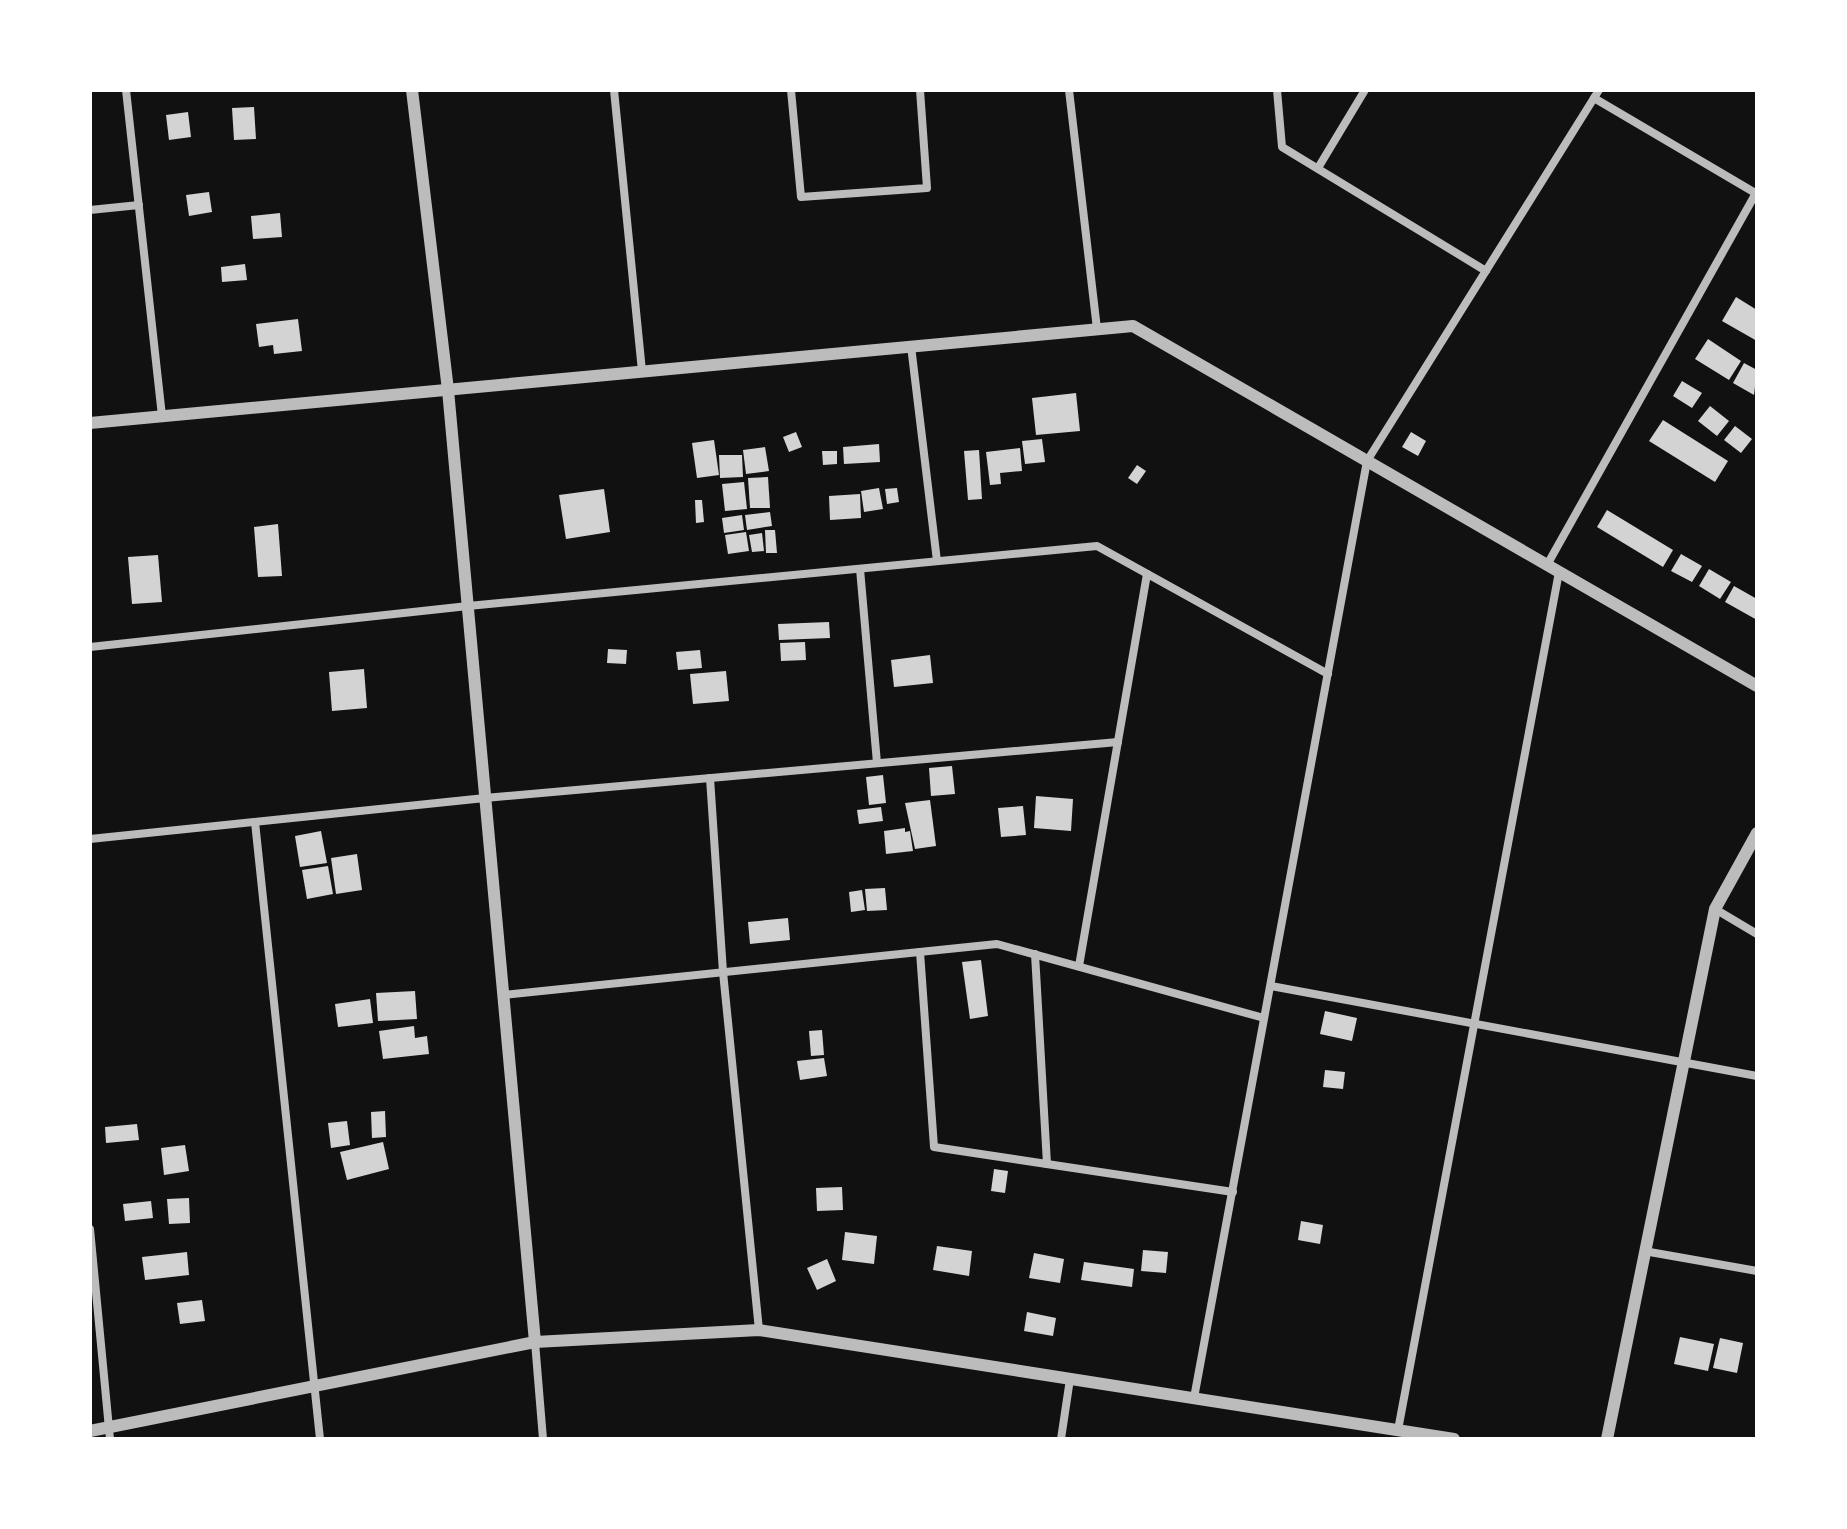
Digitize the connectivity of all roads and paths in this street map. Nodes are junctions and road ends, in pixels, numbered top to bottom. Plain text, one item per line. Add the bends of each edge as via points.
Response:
1 (126, 90) edge
2 (412, 90) edge
3 (614, 90) edge
4 (791, 90) edge
5 (920, 90) edge
6 (1069, 90) edge
7 (1277, 90) edge
8 (1365, 90) edge
9 (1596, 94) edge
10 (1318, 168) junction
11 (1757, 194) edge
12 (139, 205) junction
13 (90, 210) edge
14 (1486, 271) junction
15 (1097, 329) junction
16 (911, 346) junction
17 (642, 371) junction
18 (448, 390) junction
19 (162, 416) junction
20 (90, 423) edge
21 (1367, 461) junction
22 (937, 561) junction
23 (1547, 565) junction
24 (860, 569) junction
25 (1559, 572) junction
26 (1147, 574) junction
27 (468, 606) junction
28 (90, 647) edge
29 (1328, 674) junction
30 (1757, 686) edge
31 (1118, 742) junction
32 (877, 763) junction
33 (710, 778) junction
34 (485, 798) junction
35 (255, 822) junction
36 (1757, 833) edge
37 (90, 839) edge
38 (1715, 909) junction
39 (1757, 934) edge
40 (920, 952) junction
41 (1035, 954) junction
42 (1079, 966) junction
43 (723, 972) junction
44 (1271, 986) junction
45 (503, 995) junction
46 (1264, 1018) junction
47 (1474, 1024) junction
48 (1682, 1062) junction
49 (1757, 1076) edge
50 (1047, 1164) junction
51 (1233, 1192) junction
52 (90, 1229) edge
53 (1644, 1251) junction
54 (1757, 1271) edge
55 (759, 1330) junction
56 (535, 1342) junction
57 (1070, 1379) junction
58 (314, 1386) junction
59 (1194, 1398) junction
60 (1398, 1430) junction
61 (90, 1431) edge
62 (110, 1433) edge
63 (320, 1439) edge
64 (543, 1439) edge
65 (1061, 1439) edge
66 (1454, 1439) edge
67 (1607, 1439) edge

1 - 12 street
2 - 18 street
3 - 17 street
4 - 5 street via 801,197 927,188
6 - 15 street
7 - 10 street via 1282,147
8 - 10 street
9 - 11 street
9 - 14 street
10 - 14 street
11 - 23 street
12 - 13 street
12 - 19 street
14 - 21 street
15 - 16 street
15 - 21 street via 1133,326
16 - 17 street
16 - 22 street
17 - 18 street
18 - 19 street
18 - 27 street
19 - 20 street
21 - 23 street
21 - 29 street
22 - 24 street
22 - 26 street via 1097,546
23 - 25 street
24 - 27 street
24 - 32 street
25 - 30 street
25 - 47 street
26 - 29 street
26 - 31 street
27 - 28 street
27 - 34 street
29 - 44 street
31 - 32 street
31 - 42 street
32 - 33 street
33 - 34 street
33 - 43 street
34 - 35 street
34 - 45 street
35 - 37 street
35 - 58 street
36 - 38 street
38 - 39 street
38 - 48 street
40 - 41 street via 997,944
40 - 43 street
40 - 50 street via 934,1147
41 - 42 street
41 - 50 street
42 - 46 street
43 - 45 street
43 - 55 street
44 - 46 street
44 - 47 street
45 - 56 street
46 - 51 street
47 - 48 street
47 - 60 street
48 - 49 street
48 - 53 street
50 - 51 street
51 - 59 street
52 - 62 street
53 - 54 street
53 - 67 street
55 - 56 street
55 - 57 street
56 - 58 street
56 - 64 street
57 - 59 street
57 - 65 street
58 - 62 street
58 - 63 street
59 - 60 street
60 - 66 street
61 - 62 street

